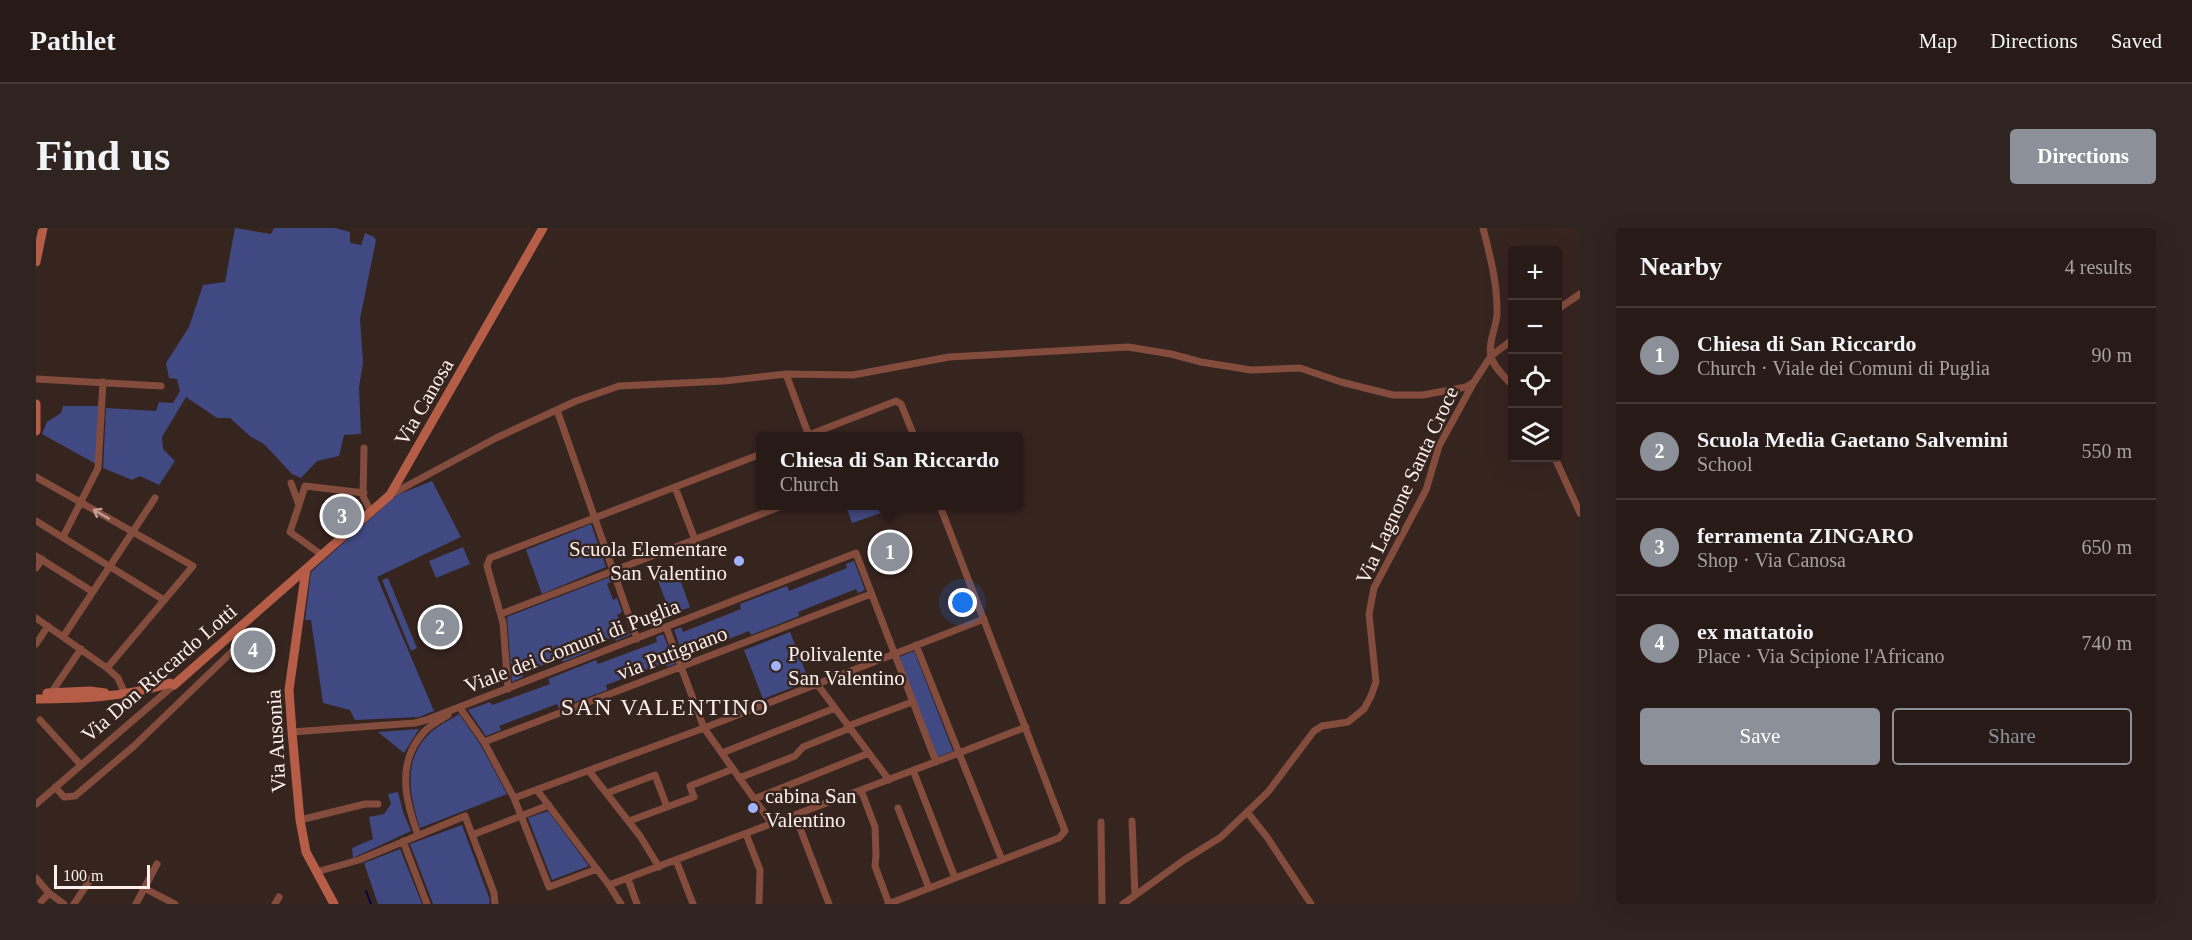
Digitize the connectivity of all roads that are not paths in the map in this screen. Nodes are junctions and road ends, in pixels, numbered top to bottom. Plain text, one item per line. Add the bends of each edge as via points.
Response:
1 (42, 228) edge
2 (543, 228) edge
3 (1483, 228) edge
4 (36, 262) edge
5 (1580, 294) edge
6 (1562, 306) edge
7 (1508, 343) edge
8 (1491, 356) junction
9 (786, 374) junction
10 (36, 379) edge
11 (1508, 381) edge
12 (103, 382) junction
13 (1474, 382) junction
14 (161, 386) dead end
15 (36, 404) edge
16 (556, 410) junction
17 (36, 431) edge
18 (807, 432) edge
19 (818, 432) edge
20 (912, 432) edge
21 (364, 448) dead end
22 (756, 456) edge
23 (1557, 462) edge
24 (36, 477) edge
25 (291, 483) dead end
26 (675, 487) junction
27 (364, 493) junction
28 (390, 495) junction
29 (155, 498) dead end
30 (80, 502) junction
31 (299, 505) junction
32 (772, 510) edge
33 (942, 510) edge
34 (371, 512) junction
35 (1580, 513) edge
36 (595, 518) junction
37 (36, 521) edge
38 (134, 532) junction
39 (63, 537) junction
40 (694, 540) junction
41 (322, 555) junction
42 (39, 558) edge
43 (111, 566) junction
44 (36, 568) edge
45 (306, 569) junction
46 (614, 571) junction
47 (93, 592) junction
48 (871, 594) junction
49 (164, 600) junction
50 (501, 614) junction
51 (36, 618) edge
52 (984, 619) junction
53 (48, 627) junction
54 (666, 627) junction
55 (234, 633) junction
56 (63, 637) junction
57 (637, 639) junction
58 (36, 644) edge
59 (916, 645) junction
60 (81, 649) junction
61 (893, 654) junction
62 (681, 667) junction
63 (107, 668) junction
64 (817, 684) junction
65 (174, 685) junction
66 (508, 689) junction
67 (36, 693) edge
68 (51, 693) junction
69 (120, 694) junction
70 (36, 699) edge
71 (912, 702) junction
72 (460, 708) junction
73 (835, 708) junction
74 (40, 720) dead end
75 (849, 727) junction
76 (1026, 727) junction
77 (704, 728) junction
78 (292, 732) junction
79 (484, 742) junction
80 (722, 753) junction
81 (869, 753) junction
82 (959, 753) junction
83 (936, 762) junction
84 (81, 765) junction
85 (733, 770) junction
86 (914, 770) junction
87 (589, 771) junction
88 (739, 778) junction
89 (889, 780) junction
90 (55, 787) junction
91 (537, 790) junction
92 (861, 790) junction
93 (607, 793) junction
94 (514, 798) junction
95 (754, 799) junction
96 (36, 804) edge
97 (378, 804) dead end
98 (549, 805) junction
99 (667, 807) junction
100 (898, 808) dead end
101 (1247, 812) junction
102 (521, 815) junction
103 (795, 815) junction
104 (300, 820) junction
105 (629, 821) junction
106 (1101, 822) dead end
107 (1132, 822) dead end
108 (772, 824) junction
109 (746, 834) junction
110 (418, 835) junction
111 (472, 835) junction
112 (403, 841) junction
113 (676, 860) junction
114 (1002, 860) junction
115 (158, 864) dead end
116 (659, 867) junction
117 (597, 869) junction
118 (316, 872) junction
119 (94, 874) dead end
120 (36, 878) edge
121 (956, 878) junction
122 (628, 879) junction
123 (609, 885) junction
124 (144, 888) junction
125 (929, 888) junction
126 (49, 893) junction
127 (1134, 896) junction
128 (908, 900) edge
129 (39, 904) edge
130 (64, 904) edge
131 (74, 904) edge
132 (135, 904) edge
133 (175, 904) edge
134 (334, 904) edge
135 (427, 904) edge
136 (495, 904) edge
137 (621, 904) edge
138 (637, 904) edge
139 (693, 904) edge
140 (759, 904) edge
141 (829, 904) edge
142 (888, 904) edge
143 (1102, 904) edge
144 (1123, 904) edge
145 (1311, 904) edge

1 - 4 main road
2 - 28 main road, Via Canosa
3 - 8 street via 1496,295
5 - 6 street
7 - 8 street
8 - 11 street
8 - 13 street, Via Lagnone Santa Croce
9 - 13 street via 853,375 949,357 1128,347 1251,370 1300,368 1393,394 1423,395
9 - 16 street via 620,386
9 - 18 street
10 - 12 street
12 - 14 street
12 - 30 street via 98,468
13 - 101 street, Via Lagnone Santa Croce via 1439,446 1426,490 1374,588 1369,614 1376,682 1371,696 1364,709 1348,722 1314,731 1280,779
15 - 17 main road
16 - 28 street
16 - 36 street
19 - 20 street via 894,402 901,404
21 - 27 street
22 - 26 street
23 - 35 street
24 - 30 street
25 - 31 street
26 - 36 street
26 - 40 street
27 - 31 street via 304,486
27 - 34 street
28 - 34 main road, Via Canosa
29 - 38 street
38 -> 30 street
30 - 39 street
31 - 41 street via 290,532
32 - 40 street
33 - 52 street
34 - 41 main road, Via Canosa
36 - 46 street
36 - 50 street via 490,558 488,566
37 - 39 street
38 - 43 street
38 - 49 street via 192,566
39 - 43 street
40 - 46 street
41 - 45 main road, Via Canosa
42 - 44 street
42 - 47 street
43 - 47 street
43 - 49 street
45 - 55 main road, Via Don Riccardo Lotti
45 - 78 main road, Via Ausonia via 289,690
46 - 50 street
46 - 57 street
47 - 56 street
48 - 54 street, Viale dei Comuni di Puglia via 856,553
48 - 61 street, Viale dei Comuni di Puglia
48 - 62 street, via Putignano
49 - 63 street
50 - 66 street
51 - 53 street
52 - 59 street
52 - 76 street
53 - 56 street
53 - 58 street
54 - 57 street, Viale dei Comuni di Puglia
54 - 62 street
55 - 65 main road, Via Don Riccardo Lotti
55 - 90 street via 242,642 117,760 75,796 64,797
56 - 60 street
57 - 66 street, Viale dei Comuni di Puglia
59 - 61 street
59 - 82 street
60 - 63 street
60 - 68 street
61 - 64 street
61 - 71 street, Viale dei Comuni di Puglia
62 - 77 street
62 - 79 street, via Putignano
63 - 69 street via 118,678
64 - 73 street
64 - 77 street
65 - 69 main road
65 - 84 street, Via Don Riccardo Lotti
66 - 72 street, Viale dei Comuni di Puglia
67 - 68 main road
68 - 69 main road
69 - 70 main road
71 - 75 street
71 - 83 street, Viale dei Comuni di Puglia
72 - 78 street, Viale dei Comuni di Puglia via 415,723
72 - 79 street
72 - 110 street via 423,733 409,755 405,791
73 - 75 street
73 - 80 street
74 - 84 street
75 - 81 street
75 - 88 street via 803,747 795,756
76 - 82 street
76 - 114 street via 1064,834
77 - 80 street
77 - 87 street
78 - 104 main road, Via Ausonia
79 - 94 street
80 - 85 street
81 - 89 street
81 - 95 street
82 - 83 street
82 - 114 street
83 - 86 street
84 - 90 street, Via Don Riccardo Lotti
85 - 88 street
85 - 99 street via 690,786 694,797
86 - 89 street
86 - 121 street
87 - 91 street
87 - 93 street
88 - 95 street
89 - 92 street
90 - 96 street, Via Don Riccardo Lotti
91 - 94 street
91 - 98 street
92 - 103 street
92 - 142 street via 875,827 874,866
93 - 99 street via 655,775
93 - 105 street
94 - 102 street
95 - 108 street
97 - 104 street
98 - 102 street
98 - 117 street
99 - 105 street
100 - 125 street
101 - 127 street, Via Lagnone Santa Croce via 1221,837
101 - 145 street
102 - 111 street
102 - 117 street via 549,888
103 - 108 street
103 - 141 street
104 - 118 main road, Via Ausonia via 306,852
105 - 116 street
106 - 143 street
107 - 127 street
108 - 109 street
109 - 113 street
109 - 140 street via 760,870
110 - 111 street via 465,816
110 - 112 street
111 - 136 street
112 - 118 street via 359,860
112 - 135 street
113 - 116 street
113 - 139 street
114 - 121 street
115 - 124 street
116 - 122 street
117 - 123 street
118 - 134 main road, Via Ausonia
119 - 131 street
120 - 126 street
121 - 125 street
122 - 123 street
122 - 138 street
123 - 137 street
124 - 132 street
124 - 133 street
125 - 128 street
126 - 129 street
126 - 130 street
127 - 144 street, Via Lagnone Santa Croce
128 - 142 street

